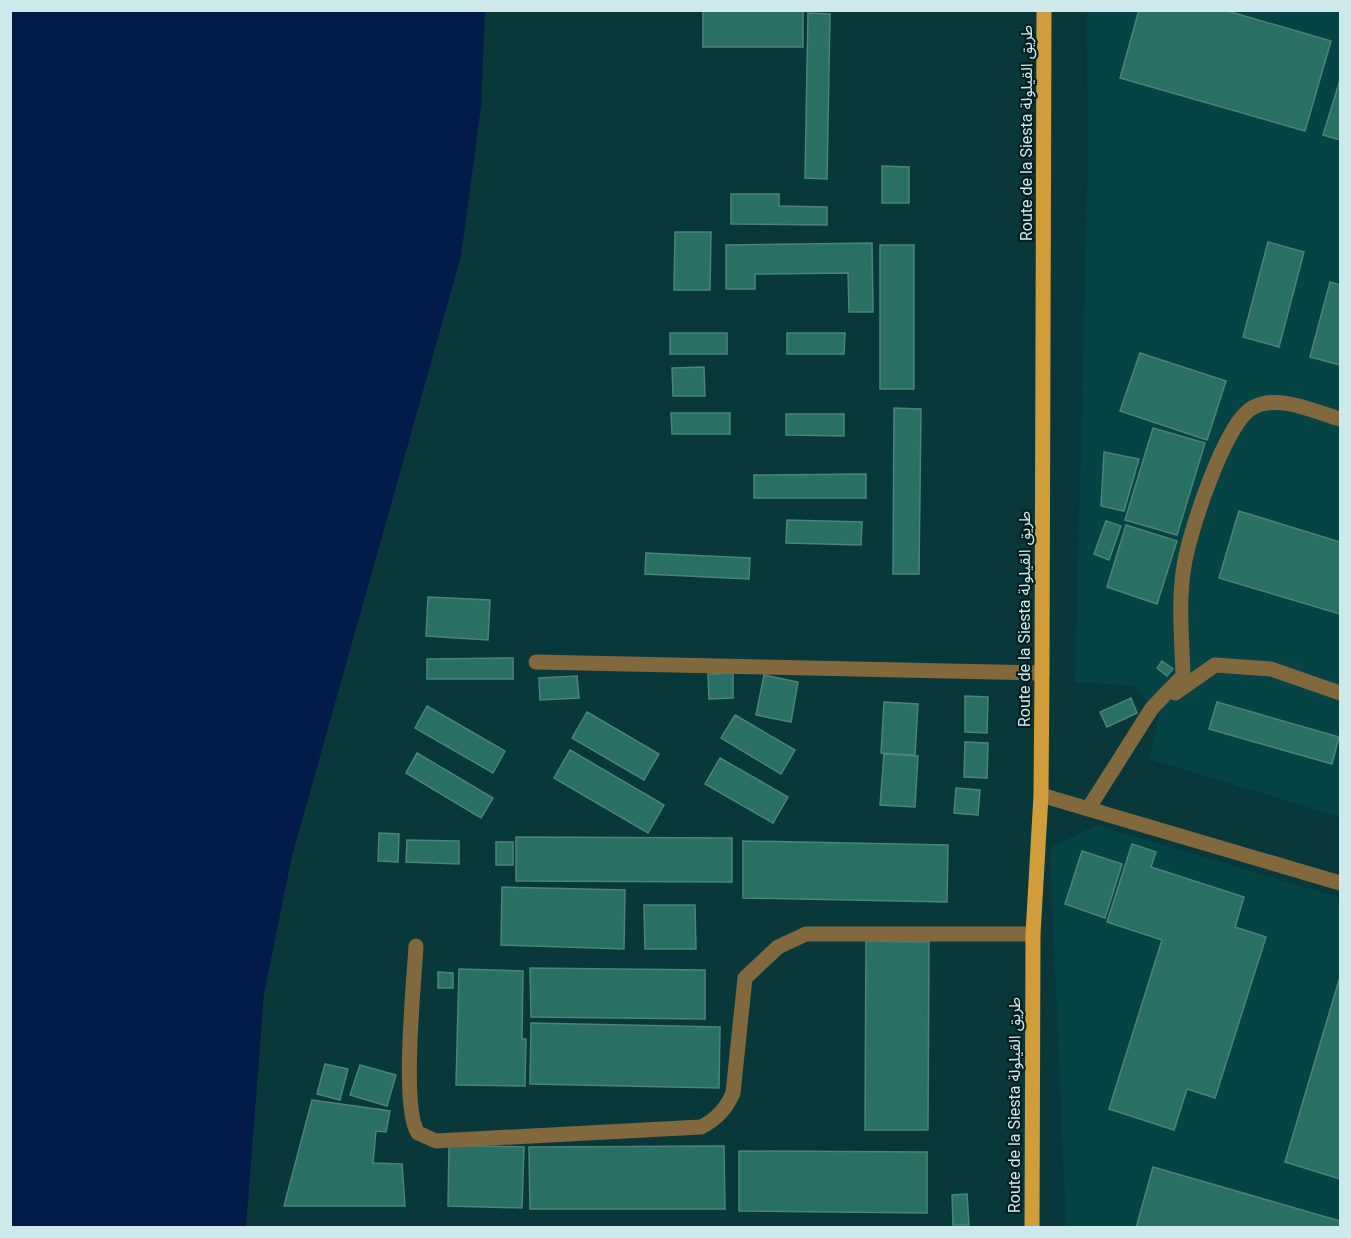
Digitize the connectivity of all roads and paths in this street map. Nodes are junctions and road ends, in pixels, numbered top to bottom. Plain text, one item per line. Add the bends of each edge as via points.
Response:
1 (1044, 10) edge
2 (1341, 419) edge
3 (536, 662) dead end
4 (1042, 673) junction
5 (1341, 693) edge
6 (1152, 708) junction
7 (1041, 795) junction
8 (1088, 809) junction
9 (1341, 884) edge
10 (1033, 934) junction
11 (416, 946) dead end
12 (1032, 1227) edge

1 - 4 main road, Route de la Siesta طريق القيلولة
2 - 6 street via 1282,402 1252,407 1234,424 1200,507 1184,566 1183,676
3 - 4 street
4 - 7 main road, Route de la Siesta طريق القيلولة
5 - 6 street via 1271,669 1215,665
6 - 8 street
7 - 8 street
7 - 10 main road, Route de la Siesta طريق القيلولة
8 - 9 street
10 - 11 street via 806,934 778,947 745,978 733,1093 713,1121 701,1126 436,1141 418,1133 412,1120
10 - 12 main road, Route de la Siesta طريق القيلولة

